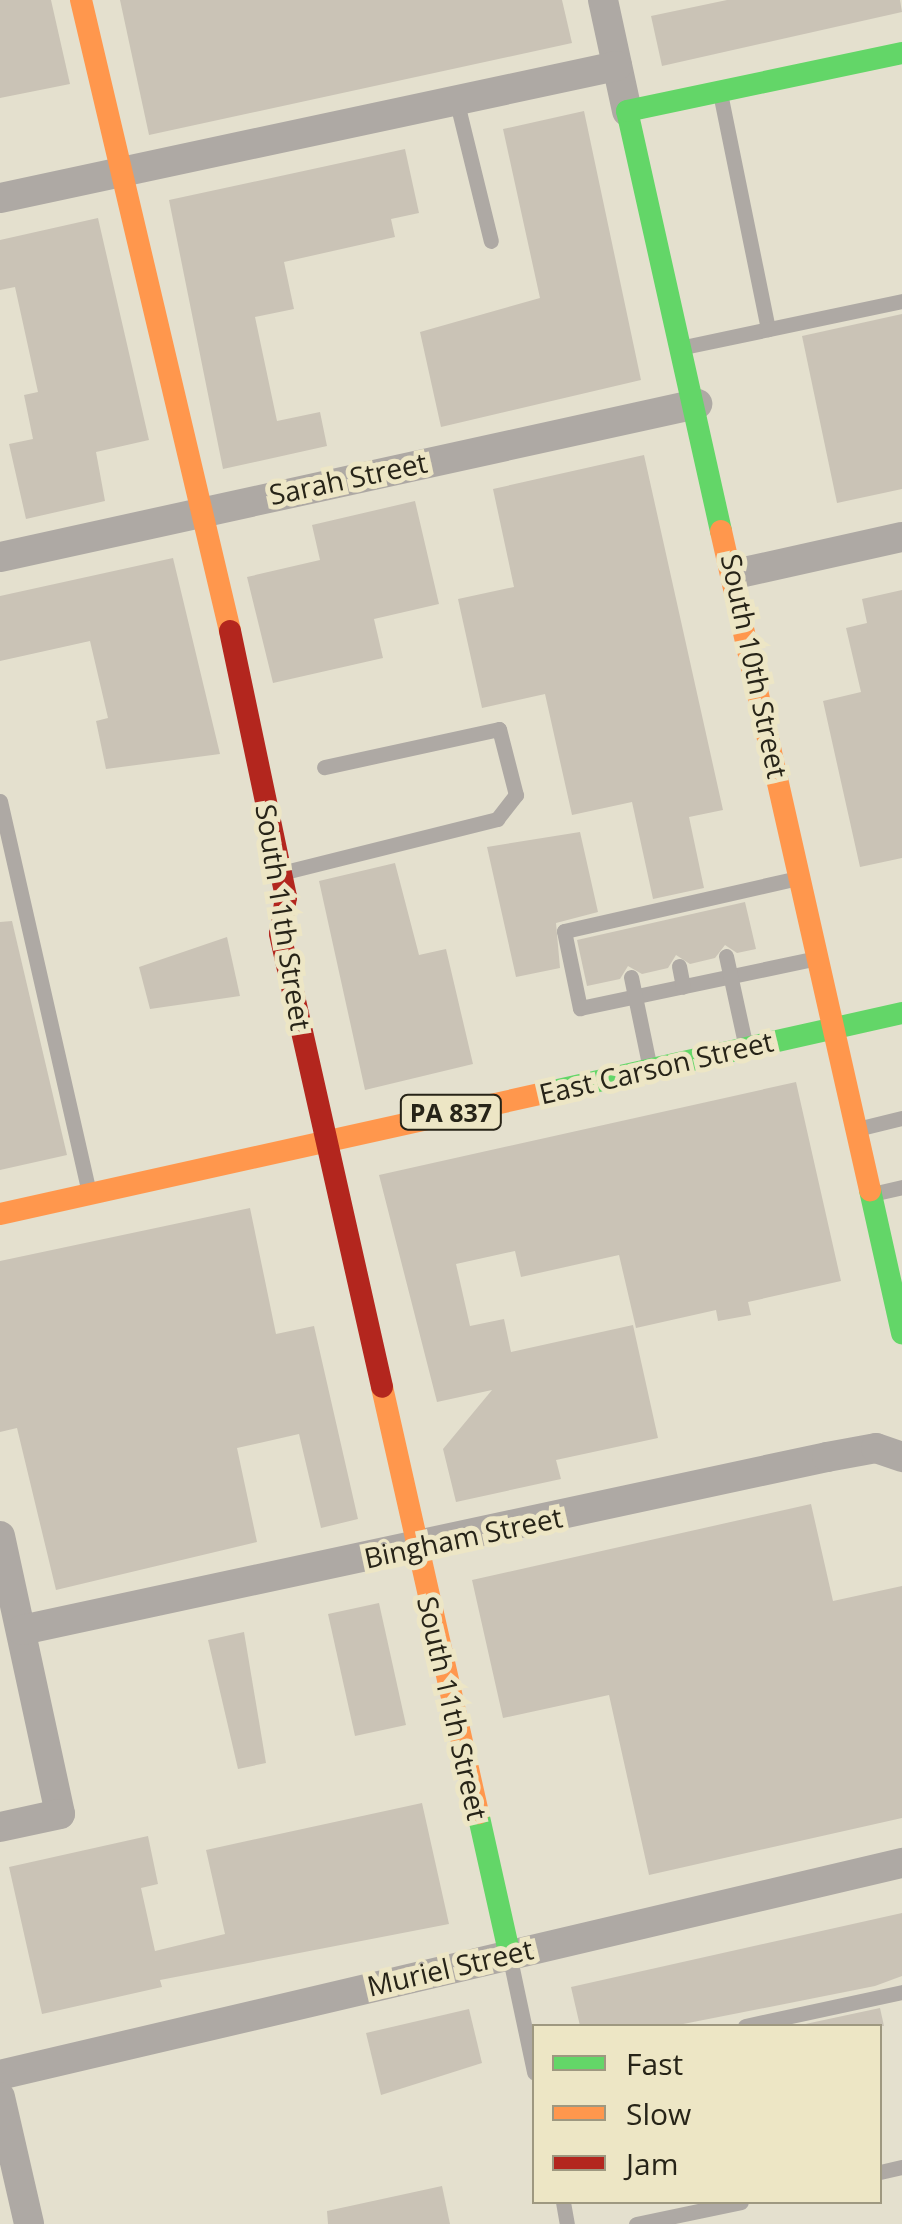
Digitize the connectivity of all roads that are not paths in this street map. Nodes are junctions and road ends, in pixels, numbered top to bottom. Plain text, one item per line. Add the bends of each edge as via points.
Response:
1 (81, 0) edge
2 (603, 0) edge
3 (902, 53) edge
4 (616, 66) junction
5 (720, 91) junction
6 (458, 103) junction
7 (627, 111) junction
8 (122, 172) junction
9 (0, 198) edge
10 (490, 241) dead end
11 (902, 300) edge
12 (768, 329) junction
13 (684, 346) junction
14 (697, 404) junction
15 (204, 508) junction
16 (902, 537) edge
17 (0, 557) edge
18 (735, 574) junction
19 (324, 767) dead end
20 (0, 801) edge
21 (281, 873) junction
22 (802, 877) junction
23 (19, 893) junction
24 (0, 897) edge
25 (726, 956) dead end
26 (819, 958) junction
27 (679, 966) dead end
28 (631, 976) dead end
29 (731, 977) junction
30 (683, 987) junction
31 (634, 996) junction
32 (902, 1013) edge
33 (835, 1028) junction
34 (746, 1046) junction
35 (650, 1068) junction
36 (902, 1118) edge
37 (854, 1130) junction
38 (324, 1141) junction
39 (902, 1187) edge
40 (89, 1194) junction
41 (869, 1195) junction
42 (0, 1214) edge
43 (890, 1239) edge
44 (902, 1333) edge
45 (902, 1457) edge
46 (0, 1536) edge
47 (416, 1548) junction
48 (22, 1630) junction
49 (0, 1827) edge
50 (902, 1862) edge
51 (508, 1952) junction
52 (902, 1992) edge
53 (754, 2024) edge
54 (532, 2063) edge
55 (0, 2076) edge
56 (0, 2097) edge
57 (650, 2204) edge
58 (731, 2204) edge
59 (654, 2220) junction
60 (29, 2224) edge
61 (636, 2224) edge

1 - 8 main road, South 11th Street
2 - 4 street, South 10th Street
3 - 5 main road
4 - 6 street
4 - 7 street, South 10th Street
5 - 7 main road
5 - 12 lane
6 - 8 street
6 - 10 lane
7 - 13 main road, South 10th Street
8 - 9 street
8 - 15 main road, South 11th Street
11 - 12 lane
12 - 13 lane
13 - 14 main road, South 10th Street
14 - 15 street, Sarah Street
14 - 18 main road, South 10th Street
15 - 17 street, Sarah Street
15 - 21 main road, South 11th Street
16 - 18 street
18 - 22 main road, South 10th Street
19 - 21 lane via 499,730 516,795 496,819
20 - 23 lane
21 - 38 main road, South 11th Street via 280,934
22 - 26 main road, South 10th Street
22 - 31 lane via 564,930 580,1008
23 - 24 lane
23 - 40 lane
25 - 29 lane
26 - 29 lane
26 - 33 main road, South 10th Street
27 - 30 lane
28 - 31 lane
29 - 30 lane
29 - 34 lane
30 - 31 lane
31 - 35 lane
32 - 33 main road, East Carson Street / PA 837
33 - 34 main road, East Carson Street / PA 837
33 - 37 main road, South 10th Street
34 - 35 main road, East Carson Street / PA 837
35 - 38 main road, East Carson Street / PA 837
36 - 37 lane
37 - 41 main road, South 10th Street
38 - 40 main road, East Carson Street / PA 837
38 - 47 main road, South 11th Street
39 - 41 lane
40 - 42 main road, East Carson Street / PA 837
41 - 43 main road, South 10th Street
43 - 44 main road, South 10th Street
45 - 47 street, Bingham Street via 876,1448 826,1457
46 - 48 street
47 - 48 street, Bingham Street
47 - 51 main road, South 11th Street
48 - 49 street via 60,1814
50 - 51 street, Muriel Street
51 - 54 lane
51 - 55 street, Muriel Street
52 - 53 lane
56 - 60 street
57 - 59 lane
58 - 59 lane
59 - 61 lane

